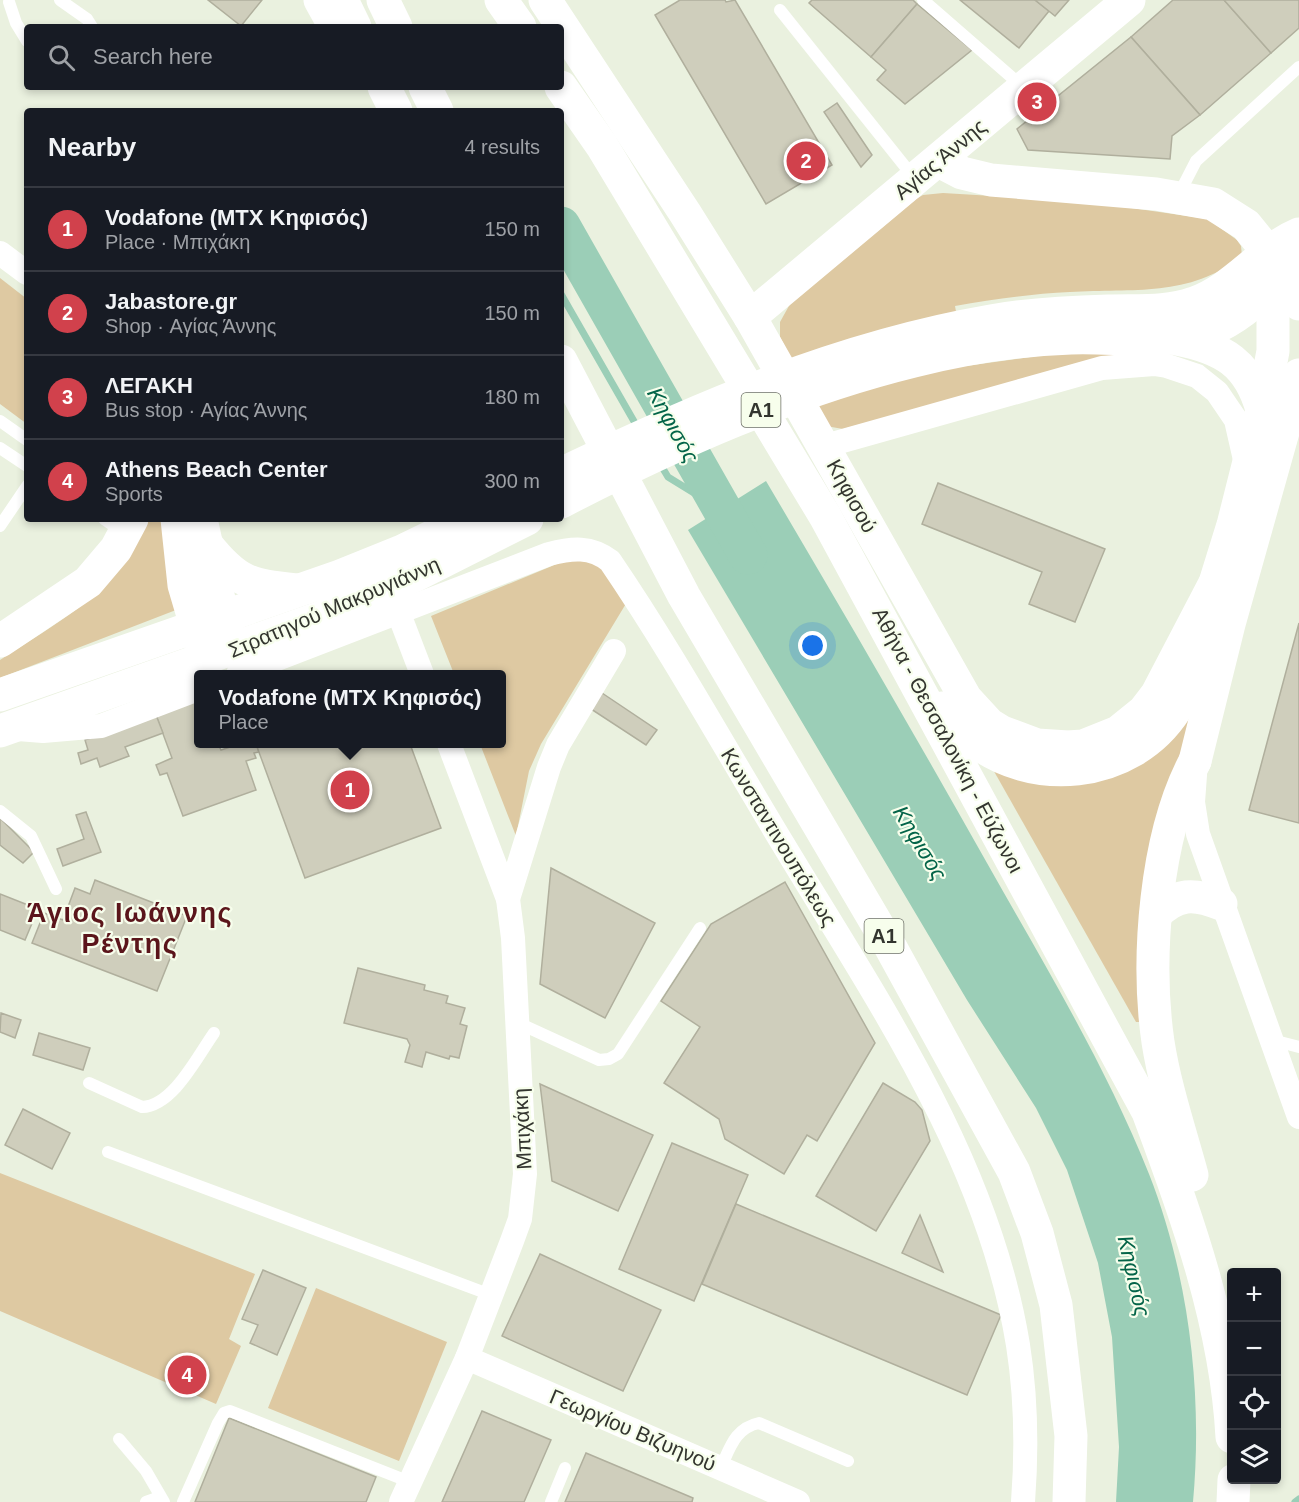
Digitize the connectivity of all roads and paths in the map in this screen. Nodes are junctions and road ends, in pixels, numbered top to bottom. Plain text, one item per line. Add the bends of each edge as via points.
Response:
1 (60, 0) edge
2 (320, 0) edge
3 (342, 0) edge
4 (383, 0) edge
5 (501, 0) edge
6 (545, 0) edge
7 (924, 0) edge
8 (1130, 0) edge
9 (7, 3) edge
10 (780, 10) dead end
11 (90, 24) edge
12 (333, 24) edge
13 (354, 24) edge
14 (395, 24) edge
15 (518, 24) edge
16 (561, 24) edge
17 (564, 29) edge
18 (24, 36) edge
19 (1299, 67) edge
20 (1024, 88) junction
21 (370, 90) edge
22 (386, 90) edge
23 (426, 90) edge
24 (563, 90) edge
25 (379, 108) edge
26 (394, 108) edge
27 (436, 108) edge
28 (927, 170) junction
29 (1178, 197) junction
30 (1299, 234) edge
31 (0, 253) edge
32 (1280, 268) edge
33 (24, 271) edge
34 (1299, 303) edge
35 (750, 317) junction
36 (1175, 338) junction
37 (961, 339) junction
38 (564, 367) edge
39 (1299, 375) edge
40 (1262, 410) junction
41 (564, 417) edge
42 (0, 421) edge
43 (24, 438) edge
44 (825, 446) junction
45 (0, 448) edge
46 (24, 464) edge
47 (614, 467) junction
48 (1247, 469) junction
49 (564, 473) edge
50 (24, 490) edge
51 (564, 501) edge
52 (177, 522) edge
53 (462, 522) edge
54 (519, 522) edge
55 (120, 524) edge
56 (0, 526) edge
57 (204, 532) edge
58 (1215, 583) junction
59 (298, 590) junction
60 (346, 590) junction
61 (399, 614) junction
62 (209, 620) junction
63 (0, 640) edge
64 (614, 651) dead end
65 (219, 669) edge
66 (420, 670) edge
67 (194, 676) edge
68 (915, 678) junction
69 (0, 695) edge
70 (5, 730) edge
71 (450, 748) edge
72 (1195, 761) junction
73 (0, 811) edge
74 (56, 889) dead end
75 (508, 899) junction
76 (1221, 904) junction
77 (1156, 914) junction
78 (700, 928) dead end
79 (516, 1022) junction
80 (214, 1033) dead end
81 (1270, 1040) junction
82 (1299, 1047) edge
83 (89, 1083) dead end
84 (1299, 1118) edge
85 (108, 1152) dead end
86 (1201, 1272) junction
87 (491, 1295) junction
88 (467, 1358) junction
89 (1231, 1430) edge
90 (1071, 1436) junction
91 (119, 1439) dead end
92 (848, 1461) dead end
93 (721, 1467) junction
94 (565, 1468) dead end
95 (1233, 1484) edge
96 (405, 1492) edge
97 (162, 1500) edge
98 (147, 1502) edge
99 (183, 1502) edge
100 (551, 1502) edge
101 (798, 1502) edge
102 (1023, 1502) edge
103 (1051, 1502) edge
104 (1069, 1502) edge
105 (1233, 1502) edge

1 - 11 lane
2 - 12 main road
3 - 13 main road
4 - 14 main road
5 - 15 main road
6 - 16 main road, Κηφισού
7 - 20 lane
8 - 20 main road, Αγίας Άννης
9 - 18 lane
10 - 28 lane
17 - 35 main road, Κηφισού
19 - 29 lane via 1196,161
20 - 28 main road, Αγίας Άννης
21 - 25 main road
22 - 26 main road
23 - 27 main road
24 - 68 main road, Αθήνα - Θεσσαλονίκη - Εύζωνοι / Α1 via 602,146 825,516
28 - 29 main road via 991,180
28 - 35 main road, Αγίας Άννης
29 - 32 main road via 1213,204 1236,216
30 - 32 main road
31 - 33 street
32 - 34 main road
32 - 36 main road via 1243,314 1210,330
32 - 37 main road via 1180,307 1043,315
32 - 40 main road via 1274,342
35 - 44 main road, Κηφισού
36 - 37 main road via 995,343
36 - 40 main road via 1224,354 1239,365 1253,385
37 - 49 main road via 908,338 810,367 652,431
37 - 51 main road via 905,364 819,389 662,453
38 - 47 main road, Α1
39 - 72 main road
40 - 48 main road
41 - 47 main road
42 - 43 lane
44 - 48 street via 1102,368 1154,364 1197,376 1217,392 1236,420
44 - 58 main road, Κηφισού via 966,699 989,724 1019,740 1047,746 1083,746 1128,724 1157,694
45 - 46 lane
47 - 90 main road, Α1 via 684,596 891,948 1014,1172 1037,1233 1056,1305
48 - 58 main road
50 - 56 lane
52 - 62 main road via 184,585
53 - 60 main road, Στρατηγού Μακρυγιάννη via 402,551
54 - 60 main road, Στρατηγού Μακρυγιάννη
55 - 63 main road via 103,567 88,582
57 - 59 main road via 230,570 254,585
57 - 62 main road
58 - 68 main road via 1198,654 1178,706 1143,744 1116,760 1060,770 1034,768 1004,758 967,736
59 - 60 main road, Στρατηγού Μακρυγιάννη
59 - 62 main road, Στρατηγού Μακρυγιάννη
60 - 65 main road, Στρατηγού Μακρυγιάννη
61 - 65 street, Κωνσταντινουπόλεως
61 - 66 street
61 - 102 street, Κωνσταντινουπόλεως via 560,551 587,549 610,561 908,1052 947,1128 995,1252 1012,1312 1023,1397
62 - 65 main road
62 - 69 main road, Στρατηγού Μακρυγιάννη
64 - 75 street via 558,745
67 - 70 main road, Στρατηγού Μακρυγιάννη
68 - 86 main road, Αθήνα - Θεσσαλονίκη - Εύζωνοι / Α1 via 1148,1112 1177,1189
71 - 75 street, Μπιχάκη
72 - 76 street via 1196,826
72 - 77 main road via 1172,826
73 - 74 lane via 31,836
75 - 79 street, Μπιχάκη
76 - 77 main road via 1184,896
76 - 81 street
77 - 86 main road via 1154,991 1158,1042 1193,1180
78 - 79 lane via 618,1054 609,1059 599,1060
79 - 87 street, Μπιχάκη via 524,1197 520,1220
80 - 83 lane via 168,1097 151,1107 142,1107
81 - 82 lane
81 - 84 street
85 - 87 lane
86 - 89 main road, Αθήνα - Θεσσαλονίκη - Εύζωνοι / Α1 via 1224,1362
87 - 88 street, Μπιχάκη
88 - 93 street, Γεωργίου Βιζυηνού
88 - 96 street, Μπιχάκη
90 - 103 main road via 1057,1464
90 - 104 main road, Α1
91 - 97 lane via 146,1471
92 - 93 lane via 759,1424 746,1426 736,1436
93 - 101 street, Γεωργίου Βιζυηνού
94 - 100 lane
95 - 105 main road
96 - 99 lane via 230,1411 218,1423
97 - 98 lane

